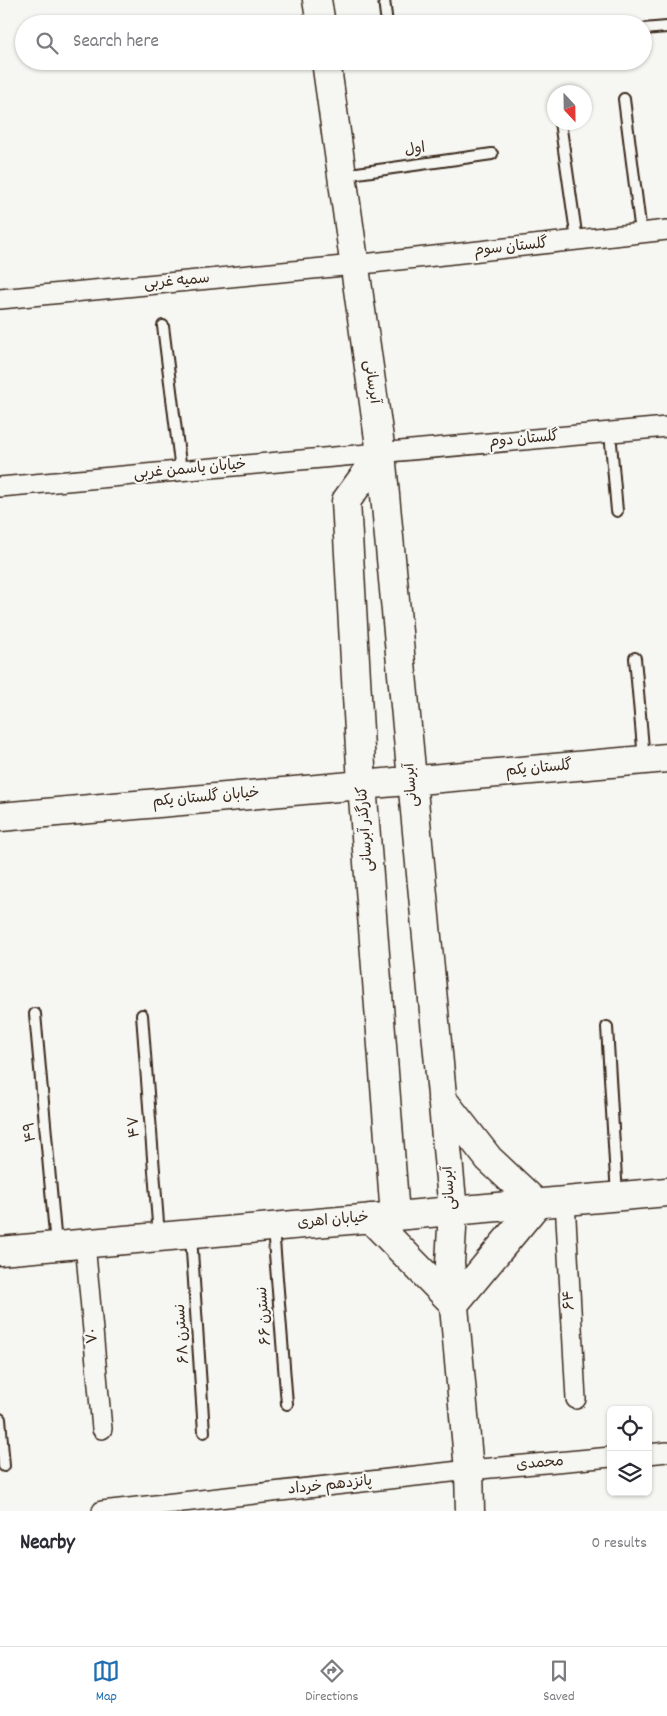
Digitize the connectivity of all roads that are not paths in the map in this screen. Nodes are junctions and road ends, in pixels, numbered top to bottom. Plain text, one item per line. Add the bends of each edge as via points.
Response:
1 (317, 0) edge
2 (384, 0) edge
3 (320, 15) edge
4 (386, 15) edge
5 (667, 27) edge
6 (652, 28) edge
7 (327, 70) edge
8 (624, 99) dead end
9 (561, 130) edge
10 (492, 154) dead end
11 (342, 175) junction
12 (667, 230) edge
13 (641, 233) junction
14 (577, 240) junction
15 (354, 265) junction
16 (0, 299) edge
17 (163, 326) dead end
18 (667, 427) edge
19 (610, 432) junction
20 (381, 453) junction
21 (180, 471) junction
22 (0, 487) edge
23 (617, 511) dead end
24 (635, 658) dead end
25 (661, 760) edge
26 (412, 779) junction
27 (362, 784) junction
28 (0, 817) edge
29 (35, 1014) dead end
30 (142, 1015) dead end
31 (607, 1027) dead end
32 (442, 1099) junction
33 (667, 1192) edge
34 (617, 1196) junction
35 (565, 1201) junction
36 (537, 1204) junction
37 (453, 1211) junction
38 (383, 1217) junction
39 (273, 1227) junction
40 (191, 1234) junction
41 (159, 1237) junction
42 (85, 1243) junction
43 (56, 1246) junction
44 (0, 1251) edge
45 (454, 1304) junction
46 (576, 1399) dead end
47 (287, 1404) dead end
48 (0, 1419) edge
49 (102, 1429) dead end
50 (204, 1432) dead end
51 (667, 1452) edge
52 (652, 1454) edge
53 (607, 1457) edge
54 (4, 1466) dead end
55 (469, 1470) junction
56 (102, 1511) edge
57 (470, 1511) edge

1 - 3 street
2 - 4 lane
5 - 6 lane
7 - 11 street, آبرسانی
8 - 13 lane
9 - 14 lane
10 - 11 lane, اول
11 - 15 street, آبرسانی
12 - 13 street, گلستان سوم
13 - 14 street, گلستان سوم
14 - 15 street, گلستان سوم
15 - 16 street, سمیه غربی
15 - 20 street, آبرسانی
17 - 21 lane
18 - 19 street, گلستان دوم
19 - 20 street, گلستان دوم
19 - 23 lane
20 - 21 street, خیابان یاسمن غربی
20 - 26 street, آبرسانی
20 - 27 street, کنارگذر آبرسانی via 346,501
21 - 22 street, خیابان یاسمن غربی
24 - 25 lane
25 - 26 street, گلستان یکم
26 - 27 street, خیابان گلستان یکم
26 - 32 street, آبرسانی
27 - 28 street, خیابان گلستان یکم
27 - 38 street, کنارگذر آبرسانی
29 - 43 lane, ۴۹
30 - 41 lane, ۴۷
31 - 34 lane
32 - 36 street via 490,1160
32 - 37 street, آبرسانی
33 - 34 street, خیابان اهری
34 - 35 street, خیابان اهری
35 - 36 street, خیابان اهری
35 - 46 street, ۶۴
36 - 37 street, خیابان اهری
36 - 45 street
37 - 38 street, خیابان اهری
37 - 45 street, آبرسانی via 450,1263
38 - 39 street, خیابان اهری
38 - 45 street
39 - 40 street, خیابان اهری
39 - 47 lane, نسترن ۶۶
40 - 41 street, خیابان اهری
40 - 50 lane, نسترن ۶۸
41 - 42 street, خیابان اهری
42 - 43 street, خیابان اهری
42 - 49 street, ۷۰
43 - 44 street, خیابان اهری
45 - 55 street, آبرسانی
48 - 54 lane
51 - 52 street
53 - 55 street, محمدی
55 - 56 street, پانزدهم خرداد
55 - 57 street, آبرسانی

